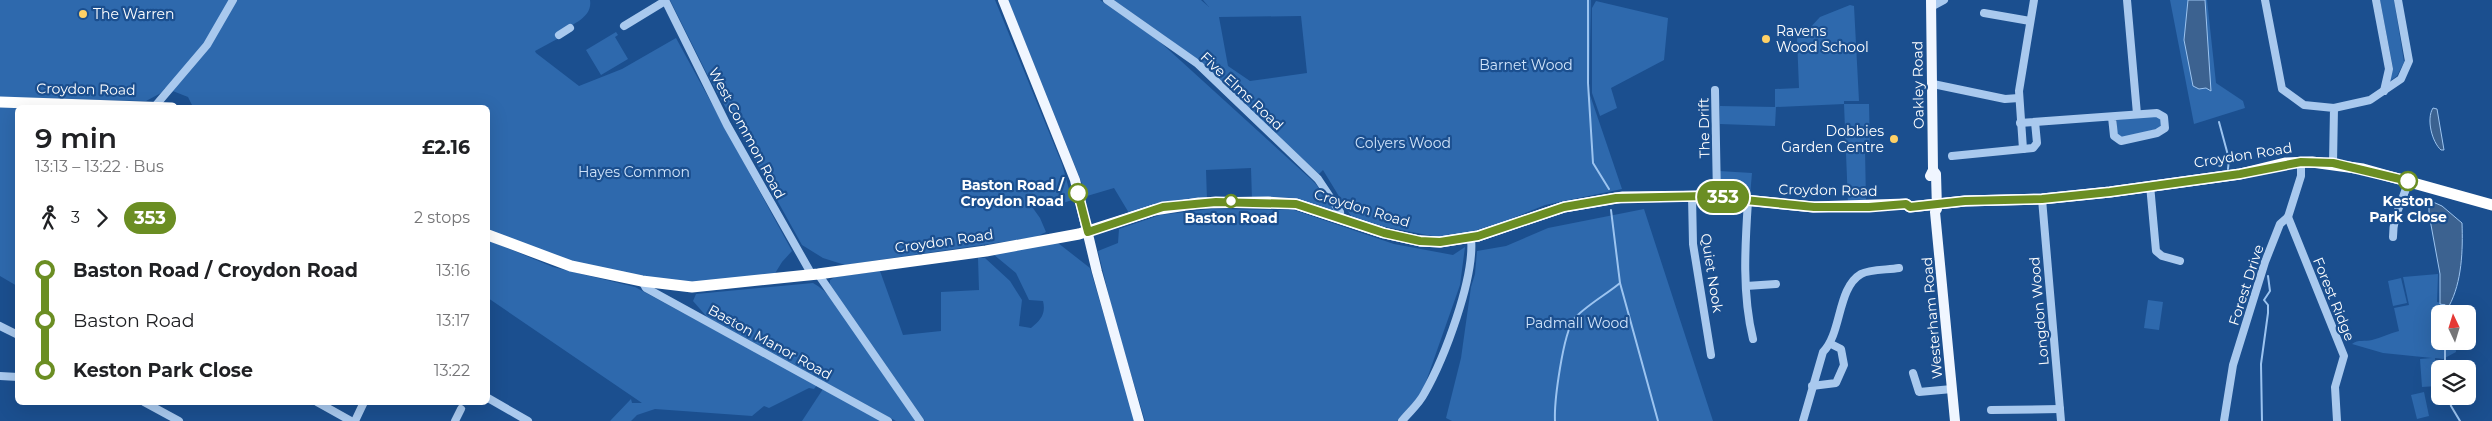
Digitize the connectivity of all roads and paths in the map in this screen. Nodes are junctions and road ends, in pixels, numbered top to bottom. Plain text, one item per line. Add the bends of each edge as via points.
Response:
1 (233, 0) edge
2 (1003, 0) edge
3 (1107, 0) edge
4 (1944, 0) edge
5 (2034, 0) edge
6 (2127, 0) edge
7 (2265, 0) edge
8 (2376, 0) edge
9 (2398, 0) edge
10 (665, 1) edge
11 (1931, 3) edge
12 (1984, 13) dead end
13 (2030, 21) junction
14 (624, 26) dead end
15 (570, 28) dead end
16 (558, 35) dead end
17 (1933, 84) junction
18 (1715, 90) dead end
19 (2384, 91) junction
20 (2019, 98) junction
21 (0, 102) edge
22 (156, 105) joint
23 (2334, 108) junction
24 (2137, 114) junction
25 (2112, 117) junction
26 (2035, 122) junction
27 (2020, 123) junction
28 (2023, 149) junction
29 (1952, 156) dead end
30 (2301, 162) junction
31 (2333, 163) junction
32 (2408, 181) junction
33 (2150, 185) junction
34 (1692, 196) junction
35 (1717, 197) junction
36 (2042, 199) junction
37 (1748, 201) junction
38 (1934, 204) junction
39 (2492, 205) edge
40 (1342, 218) junction
41 (2288, 218) junction
42 (1088, 232) junction
43 (490, 236) edge
44 (2393, 237) dead end
45 (1471, 238) junction
46 (2180, 261) dead end
47 (1899, 268) dead end
48 (815, 274) junction
49 (642, 281) junction
50 (1776, 284) dead end
51 (1746, 286) junction
52 (0, 326) edge
53 (15, 334) edge
54 (1753, 339) dead end
55 (1831, 344) junction
56 (1711, 355) dead end
57 (1914, 373) dead end
58 (0, 376) edge
59 (15, 377) edge
60 (1812, 386) junction
61 (1952, 389) junction
62 (490, 399) edge
63 (150, 405) edge
64 (323, 405) edge
65 (362, 405) edge
66 (461, 409) dead end
67 (2060, 409) junction
68 (1991, 410) dead end
69 (179, 421) edge
70 (353, 421) edge
71 (455, 421) edge
72 (528, 421) edge
73 (888, 421) edge
74 (920, 421) edge
75 (1139, 421) edge
76 (1402, 421) edge
77 (1803, 421) edge
78 (1955, 421) edge
79 (2061, 421) edge
80 (2224, 421) edge
81 (2337, 421) edge

1 - 22 street via 207,45
2 - 42 main road via 1075,180
3 - 40 street, Five Elms Road via 1198,64 1318,179
4 - 11 street
5 - 13 street
6 - 24 street
7 - 23 street via 2282,89 2304,105
8 - 19 street via 2390,69
9 - 19 street via 2409,61 2400,79
10 - 14 street
10 - 48 street, West Common Road via 727,125
11 - 17 main road, Oakley Road
12 - 13 street
13 - 20 street
15 - 16 street
17 - 20 street via 2005,99
17 - 38 main road, Oakley Road via 1933,170 1930,175
18 - 35 street, The Drift
19 - 23 street via 2370,100
20 - 27 street
21 - 22 highway, Croydon Road
23 - 31 street
24 - 25 street
24 - 25 street via 2161,114 2164,128 2157,133 2118,140 2114,136
25 - 26 street
26 - 27 street
26 - 28 street via 2037,145
27 - 28 street
28 - 29 street
30 - 31 highway, Croydon Road
30 - 33 highway, Croydon Road via 2240,174
30 - 41 street, Forest Drive via 2301,176
31 - 32 highway, Croydon Road
32 - 39 highway, Croydon Road
32 - 44 street via 2395,213
33 - 36 highway, Croydon Road
33 - 46 street via 2156,251
34 - 35 highway, Croydon Road
34 - 45 highway, Croydon Road via 1588,201
34 - 56 street, Quiet Nook via 1693,244
35 - 37 highway, Croydon Road
36 - 38 highway, Croydon Road
36 - 67 street, Longdon Wood
37 - 38 highway, Croydon Road via 1814,207 1869,207 1906,204 1909,201
37 - 51 street
38 - 61 main road, Westerham Road
40 - 42 highway, Croydon Road via 1287,203 1208,202 1163,207
40 - 45 highway, Croydon Road via 1384,233 1420,241
41 - 80 street, Forest Drive via 2280,224 2265,262 2233,365
41 - 81 street, Forest Ridge via 2344,356 2335,387
42 - 48 highway, Croydon Road via 986,251
42 - 75 main road
43 - 49 highway, Croydon Road via 563,264
45 - 76 street via 1458,317 1424,395
47 - 55 street via 1862,273 1852,282
48 - 49 highway, Croydon Road via 700,287
48 - 74 street, West Common Road
49 - 73 street, Baston Manor Road via 646,288
50 - 51 street
51 - 54 street via 1748,321
52 - 53 street
55 - 60 street via 1823,352
55 - 60 street via 1841,349 1844,365 1836,383
57 - 61 street via 1919,392
58 - 59 street
60 - 77 street
61 - 78 main road, Westerham Road
62 - 72 street
63 - 69 street
64 - 70 street
65 - 70 street
66 - 71 street
67 - 68 street
67 - 79 street, Longdon Wood

